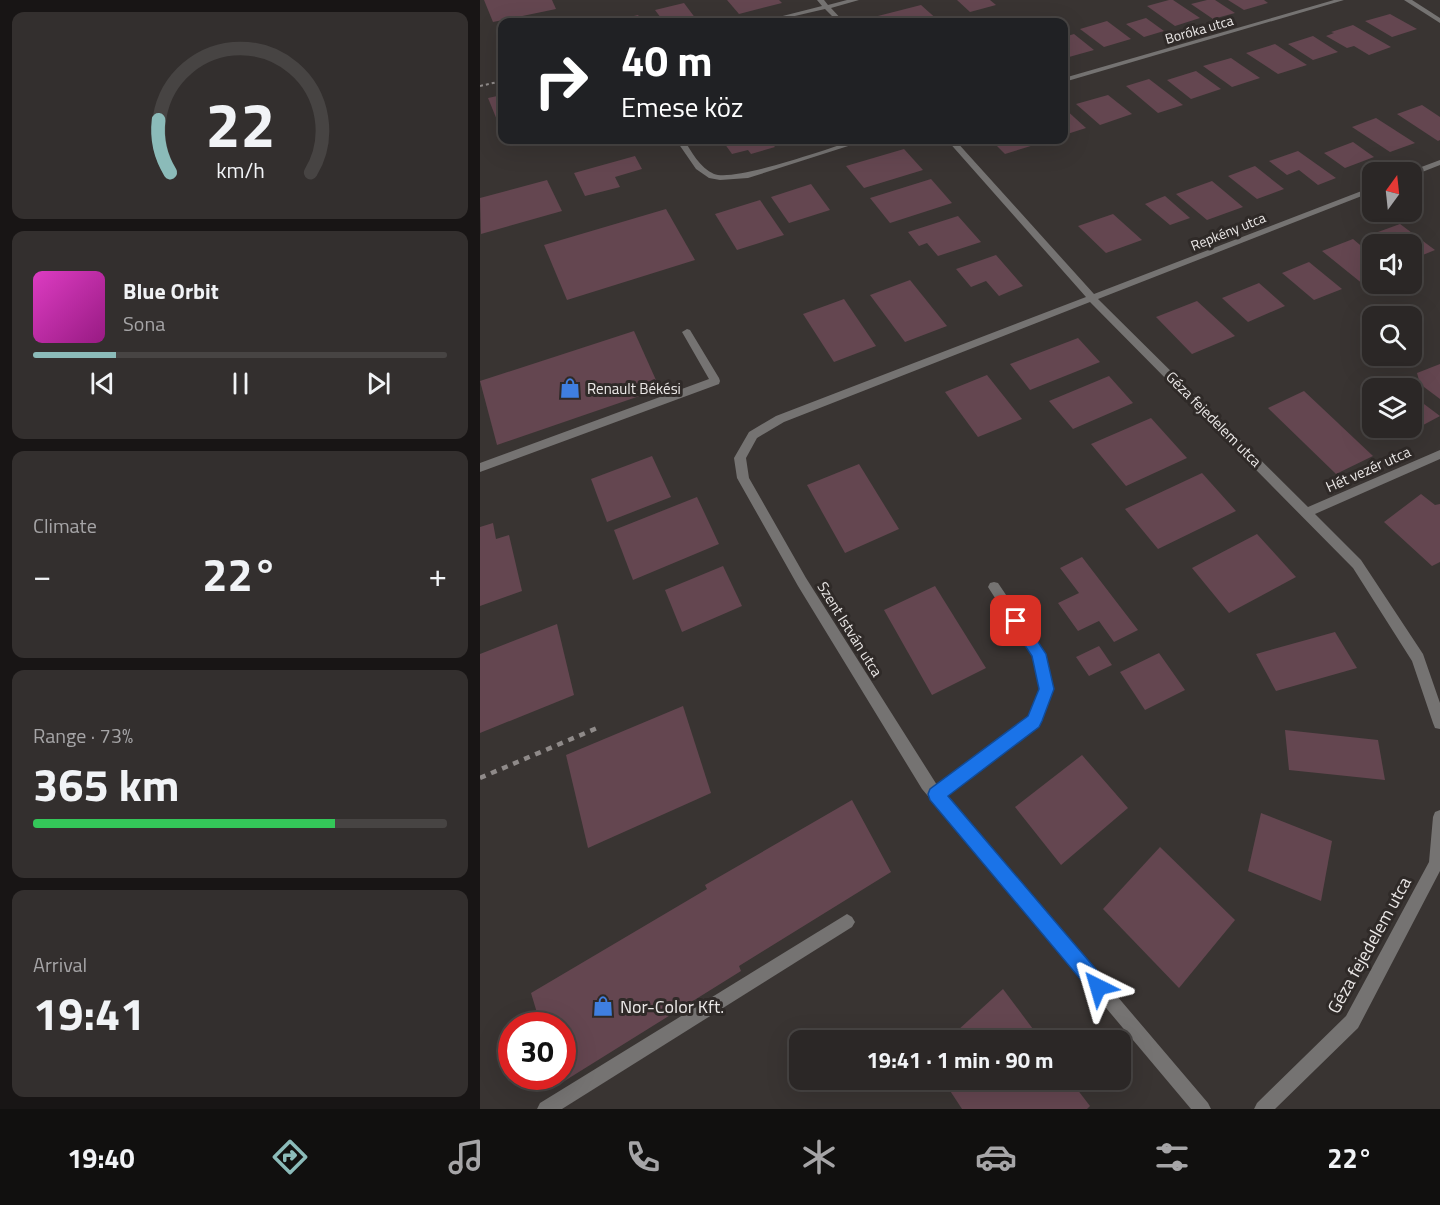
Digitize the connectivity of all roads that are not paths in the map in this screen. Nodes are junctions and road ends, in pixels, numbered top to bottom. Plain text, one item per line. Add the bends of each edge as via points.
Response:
1 (819, 0) edge
2 (856, 0) edge
3 (1341, 0) edge
4 (1407, 0) edge
5 (827, 7) junction
6 (779, 18) edge
7 (837, 18) edge
8 (1440, 21) edge
9 (1068, 79) edge
10 (683, 144) edge
11 (850, 144) edge
12 (955, 144) edge
13 (1440, 162) edge
14 (1422, 169) edge
15 (1362, 193) edge
16 (1093, 299) junction
17 (687, 332) dead end
18 (1440, 453) edge
19 (480, 468) edge
20 (1308, 512) junction
21 (994, 587) dead end
22 (1440, 723) edge
23 (936, 794) junction
24 (1440, 817) edge
25 (1439, 840) edge
26 (847, 922) dead end
27 (546, 1109) edge
28 (1202, 1109) edge
29 (1263, 1109) edge

1 - 5 street
2 - 5 street
3 - 9 street, Boróka utca
4 - 8 street
5 - 6 street
5 - 7 street
10 - 11 street via 698,168 708,176 726,179
12 - 16 street, Géza fejedelem utca
13 - 14 street
15 - 16 street, Repkény utca
16 - 20 street, Géza fejedelem utca
16 - 23 street, Szent István utca via 780,419 753,435 740,458 743,478 802,582
17 - 19 street via 714,381
18 - 20 street, Hét vezér utca
20 - 22 street, Géza fejedelem utca via 1357,564 1419,658
21 - 23 street via 1038,654 1046,689 1034,721
23 - 28 street, Szent István utca
24 - 25 street, Géza fejedelem utca
25 - 29 street, Géza fejedelem utca via 1436,863 1352,1022
26 - 27 street

